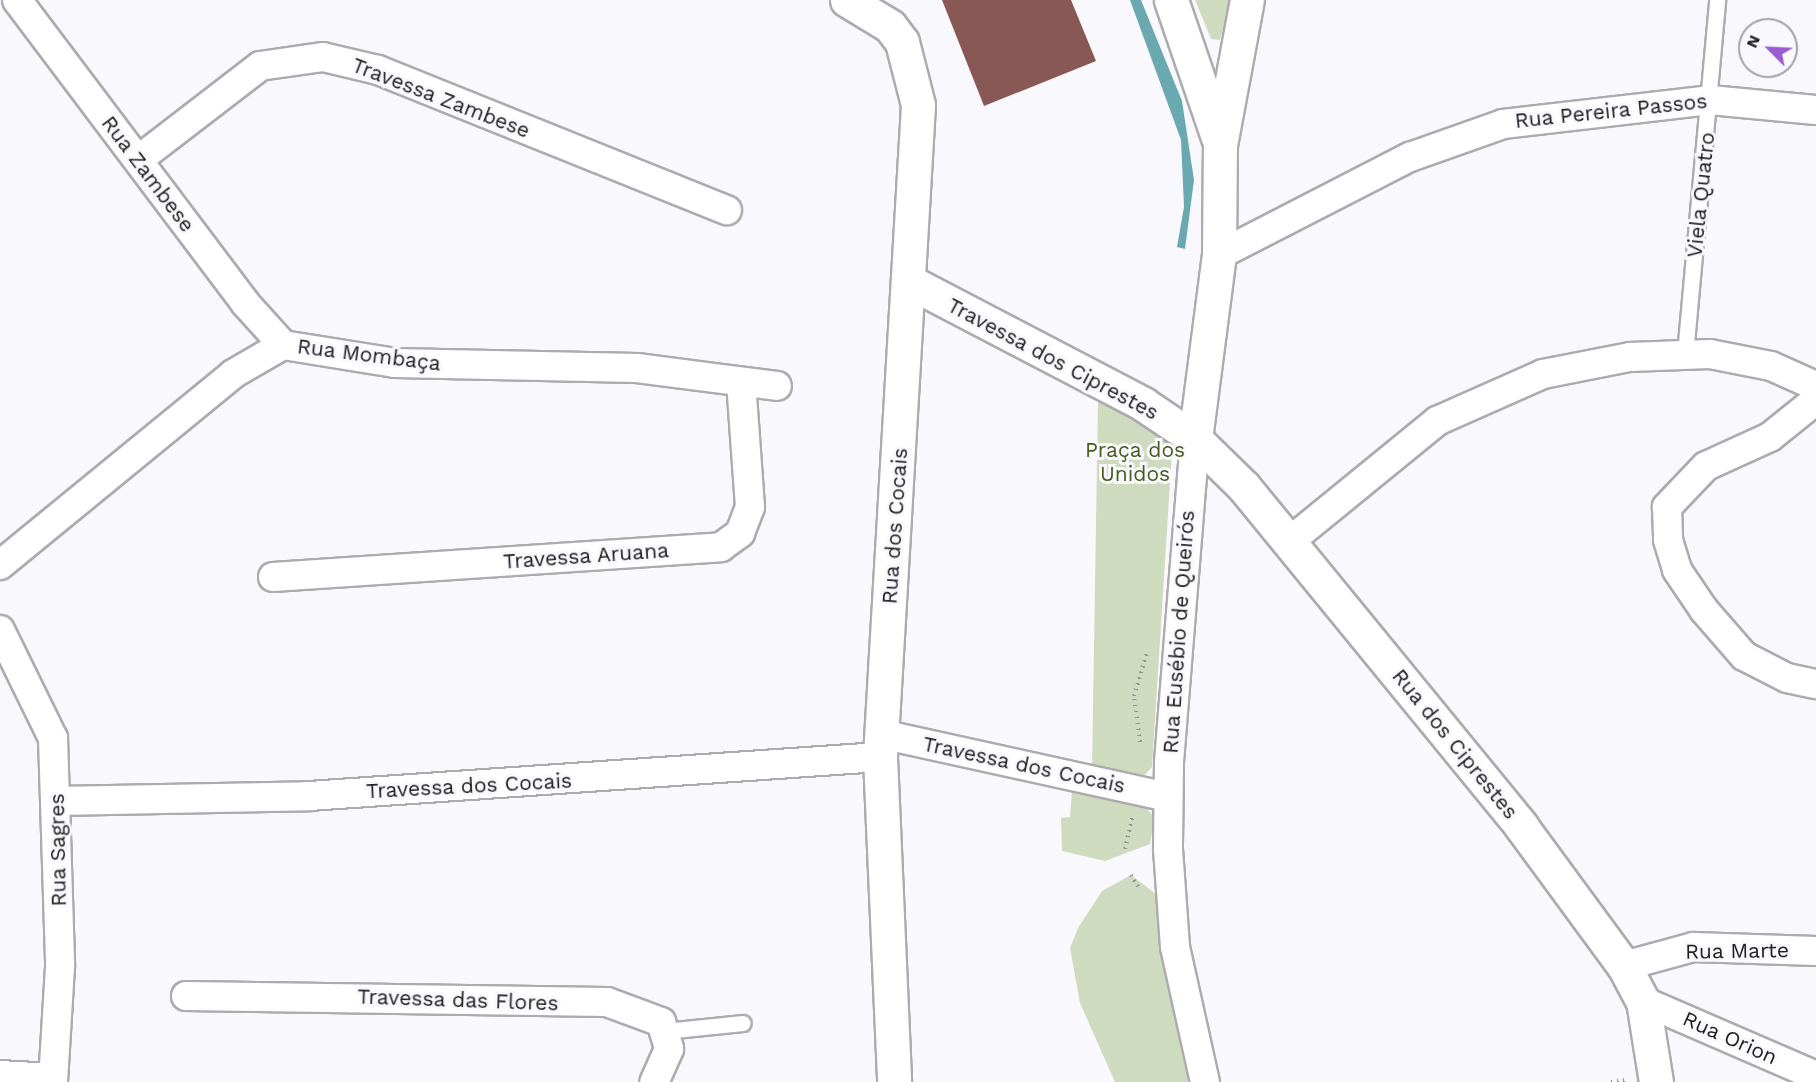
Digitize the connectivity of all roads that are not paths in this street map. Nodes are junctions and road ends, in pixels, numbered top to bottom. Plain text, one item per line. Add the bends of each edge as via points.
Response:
1 (17, 0) edge
2 (847, 0) edge
3 (1172, 0) edge
4 (1247, 0) edge
5 (1717, 0) edge
6 (1710, 100) junction
7 (1816, 110) edge
8 (1220, 145) junction
9 (138, 160) junction
10 (727, 210) dead end
11 (1219, 255) junction
12 (910, 282) junction
13 (283, 345) junction
14 (1685, 354) junction
15 (741, 382) junction
16 (777, 386) dead end
17 (1816, 386) edge
18 (1816, 400) edge
19 (1195, 439) junction
20 (1290, 541) junction
21 (0, 565) edge
22 (273, 577) dead end
23 (0, 630) edge
24 (1816, 684) edge
25 (880, 746) junction
26 (1168, 797) junction
27 (57, 801) junction
28 (1816, 951) edge
29 (1624, 966) junction
30 (186, 996) dead end
31 (1643, 1001) junction
32 (743, 1023) dead end
33 (665, 1031) junction
34 (0, 1075) edge
35 (1816, 1076) edge
36 (53, 1080) edge
37 (654, 1082) edge
38 (894, 1082) edge
39 (1205, 1082) edge
40 (1656, 1082) edge

1 - 9 street, Rua Zambese
2 - 12 street, Rua dos Cocais via 890,26 912,75 918,131
3 - 8 street, Rua Eusébio de Queirós
4 - 8 street, Rua Eusébio de Queirós
5 - 6 lane, Viela Quatro
6 - 7 street, Rua Pereira Passos
6 - 11 street, Rua Pereira Passos via 1503,124 1400,161
6 - 14 lane, Viela Quatro
8 - 11 street, Rua Eusébio de Queirós
9 - 10 street, Travessa Zambese via 260,66 322,57 378,70
9 - 13 street, Rua Zambese via 246,304
11 - 19 street, Rua Eusébio de Queirós
12 - 19 street, Travessa dos Ciprestes via 1143,404
12 - 25 street, Rua dos Cocais
13 - 15 street, Rua Mombaça via 395,363 637,368
13 - 21 street, Rua Mombaça via 233,374
14 - 17 street via 1743,359
14 - 20 street via 1574,365 1498,390 1422,432
15 - 16 street, Rua Mombaça
15 - 22 street, Travessa Aruana via 750,507 740,532 721,547
18 - 24 street via 1770,436 1706,466 1667,507 1668,540 1677,570 1704,610 1744,656 1787,678
19 - 20 street, Rua dos Ciprestes
19 - 26 street, Rua Eusébio de Queirós
20 - 29 street, Rua dos Ciprestes via 1521,826
23 - 27 street, Rua Sagres via 53,738
25 - 26 street, Travessa dos Cocais
25 - 27 street, Travessa dos Cocais via 309,796
25 - 38 street, Rua dos Cocais
26 - 39 street, Rua Eusébio de Queirós via 1175,947
27 - 36 street, Rua Sagres via 60,967
28 - 29 street, Rua Marte via 1693,947
29 - 31 street, Rua dos Ciprestes
30 - 33 street, Travessa das Flores via 607,1002 654,1017
31 - 35 street, Rua Orion
31 - 40 street, Rua dos Ciprestes
32 - 33 lane
33 - 37 street via 669,1049
34 - 36 street

